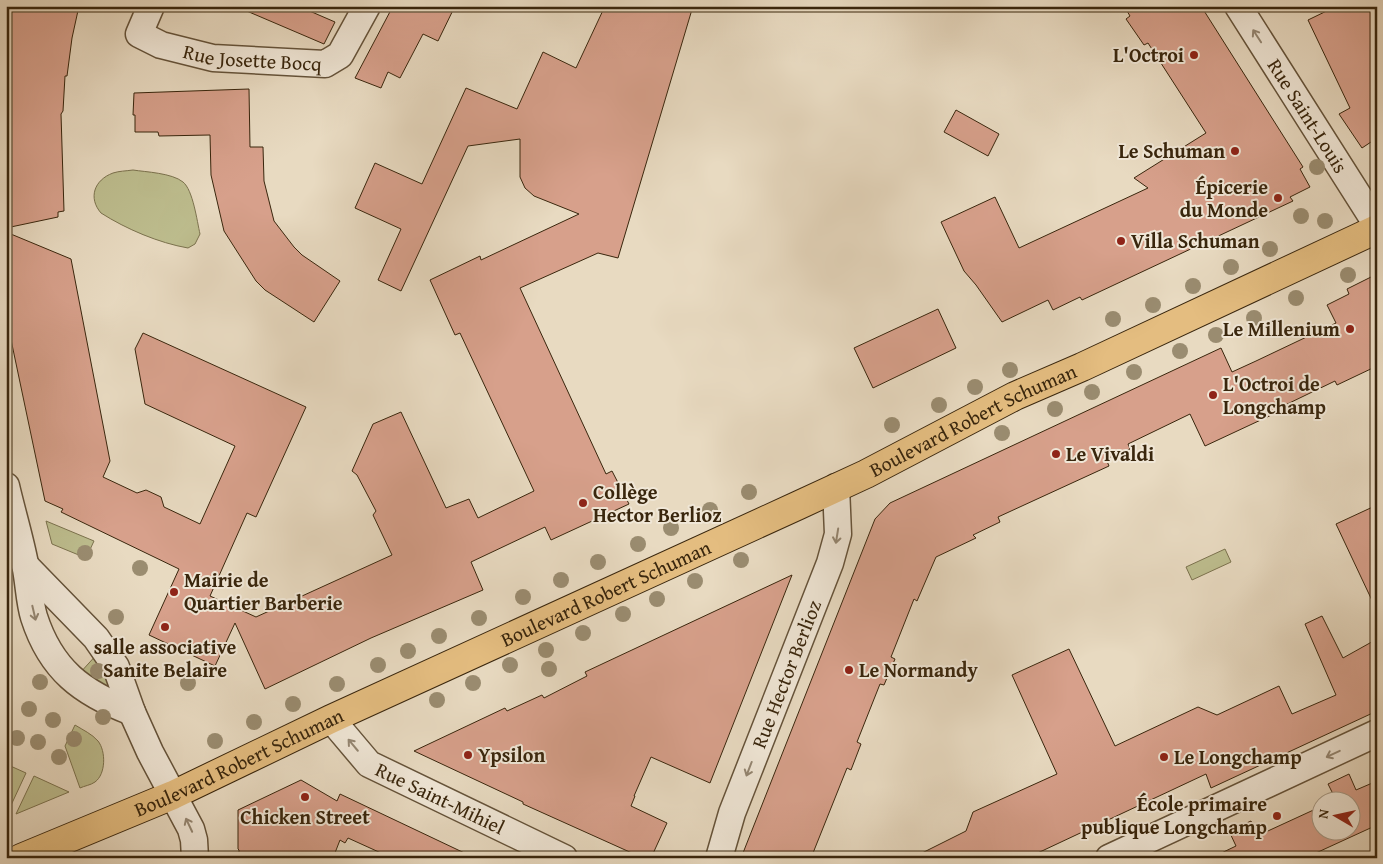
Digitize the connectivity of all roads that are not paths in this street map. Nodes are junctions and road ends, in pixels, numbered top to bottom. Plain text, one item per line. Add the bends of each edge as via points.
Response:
1 (151, 6) edge
2 (367, 6) edge
3 (1238, 6) edge
4 (1377, 225) edge
5 (1377, 229) edge
6 (6, 486) edge
7 (836, 487) junction
8 (25, 565) junction
9 (132, 712) junction
10 (331, 719) junction
11 (1377, 733) edge
12 (173, 795) junction
13 (21, 858) edge
14 (195, 858) edge
15 (564, 858) edge
16 (719, 858) edge
17 (1109, 858) edge

1 - 2 street, Rue Josette Bocq via 139,34 161,45 213,58 325,64 340,55
4 -> 3 street, Rue Saint-Louis
5 - 7 main road, Boulevard Robert Schuman via 1015,396
6 - 8 street
7 - 10 main road, Boulevard Robert Schuman
7 -> 16 street, Rue Hector Berlioz via 838,534 830,563 732,813
8 - 9 street via 96,638 116,667
8 -> 9 street via 34,616 53,659 76,683 102,700
9 - 12 street
10 - 12 main road, Boulevard Robert Schuman
15 -> 10 street, Rue Saint-Mihiel via 369,764
11 -> 17 street
12 - 13 main road, Boulevard Robert Schuman
14 -> 12 street via 191,829

